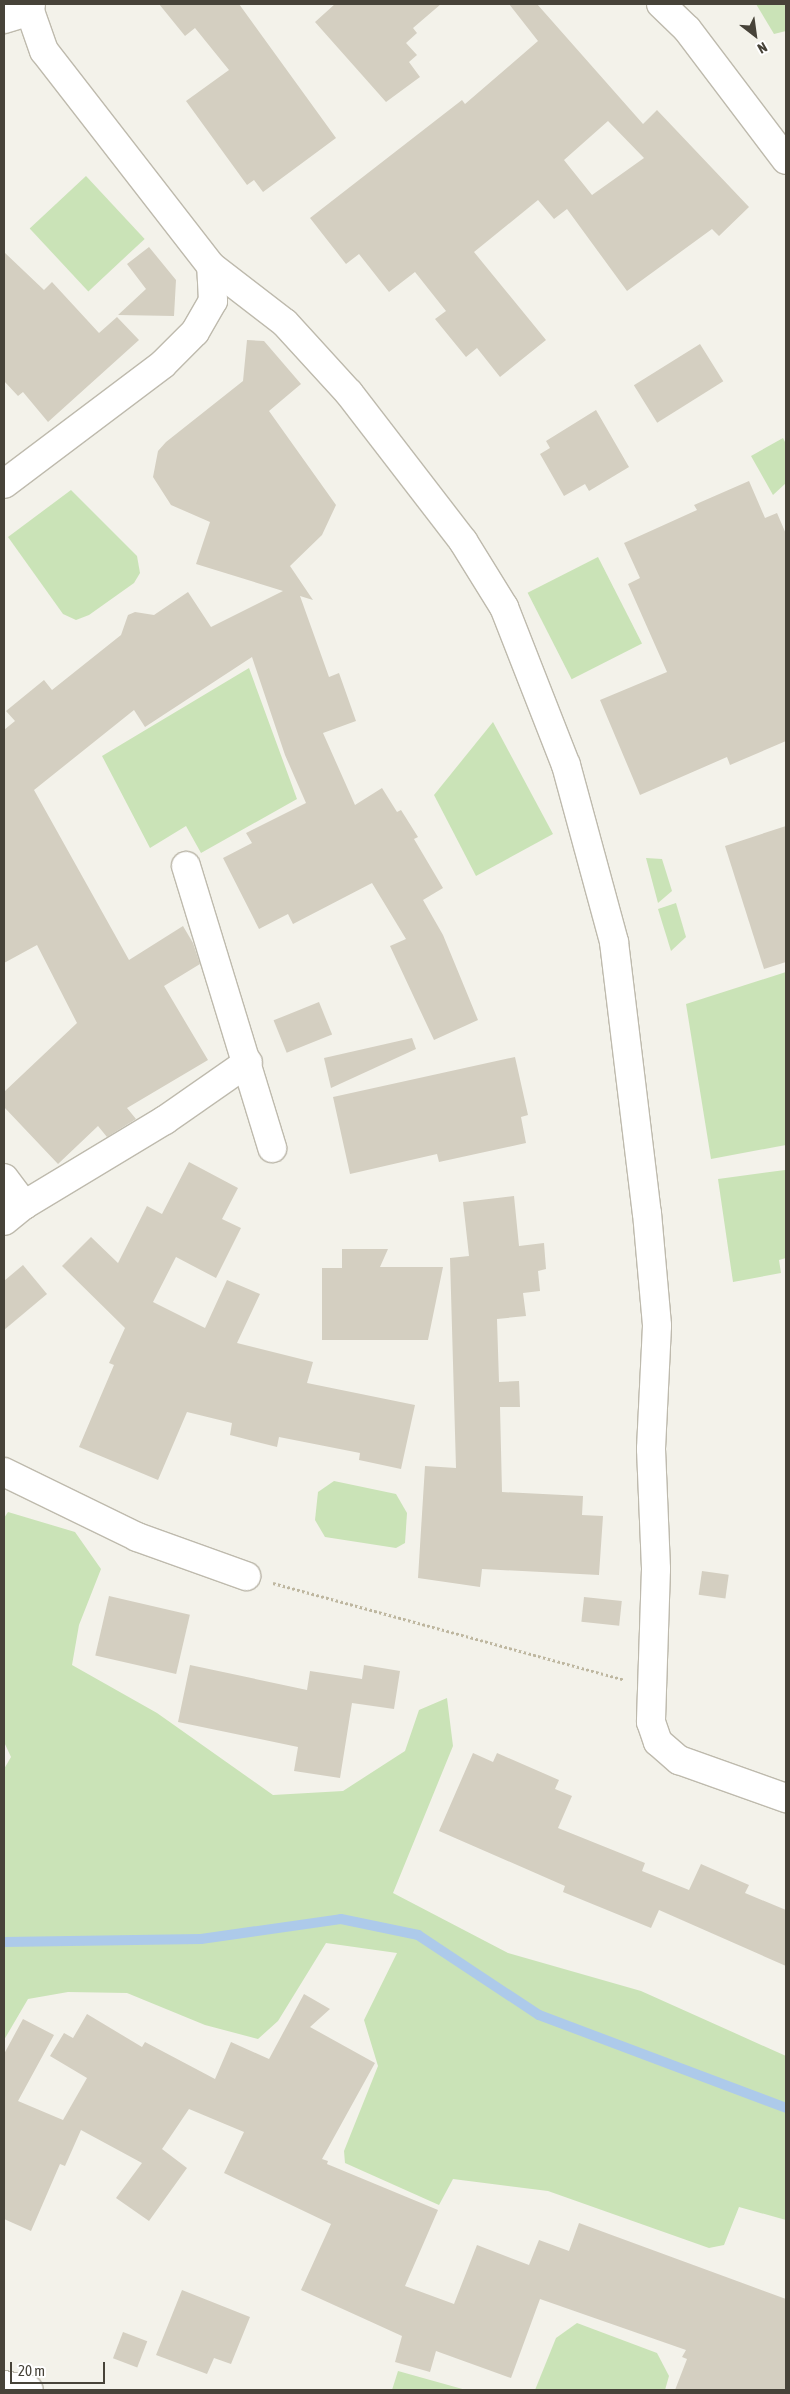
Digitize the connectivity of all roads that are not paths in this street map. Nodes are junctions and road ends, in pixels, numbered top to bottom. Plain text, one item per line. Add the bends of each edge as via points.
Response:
1 (661, 4) edge
2 (30, 8) edge
3 (4, 19) edge
4 (786, 160) edge
5 (211, 266) junction
6 (4, 484) edge
7 (186, 866) dead end
8 (248, 1062) junction
9 (272, 1148) dead end
10 (4, 1178) edge
11 (14, 1213) edge
12 (4, 1472) edge
13 (246, 1576) road end
14 (786, 1798) edge
15 (4, 2385) edge
16 (29, 2390) edge

1 - 4 street via 686,29
2 - 3 street
2 - 5 street via 44,51
5 - 6 street via 213,301 195,332 163,364
5 - 14 street via 285,323 343,386 463,541 504,607 566,765 614,942 647,1213 657,1326 651,1449 656,1569 651,1722 658,1742 679,1760
7 - 8 street
8 - 9 street
8 - 11 street via 165,1120
10 - 11 street
12 - 13 street via 137,1537
15 - 16 street

